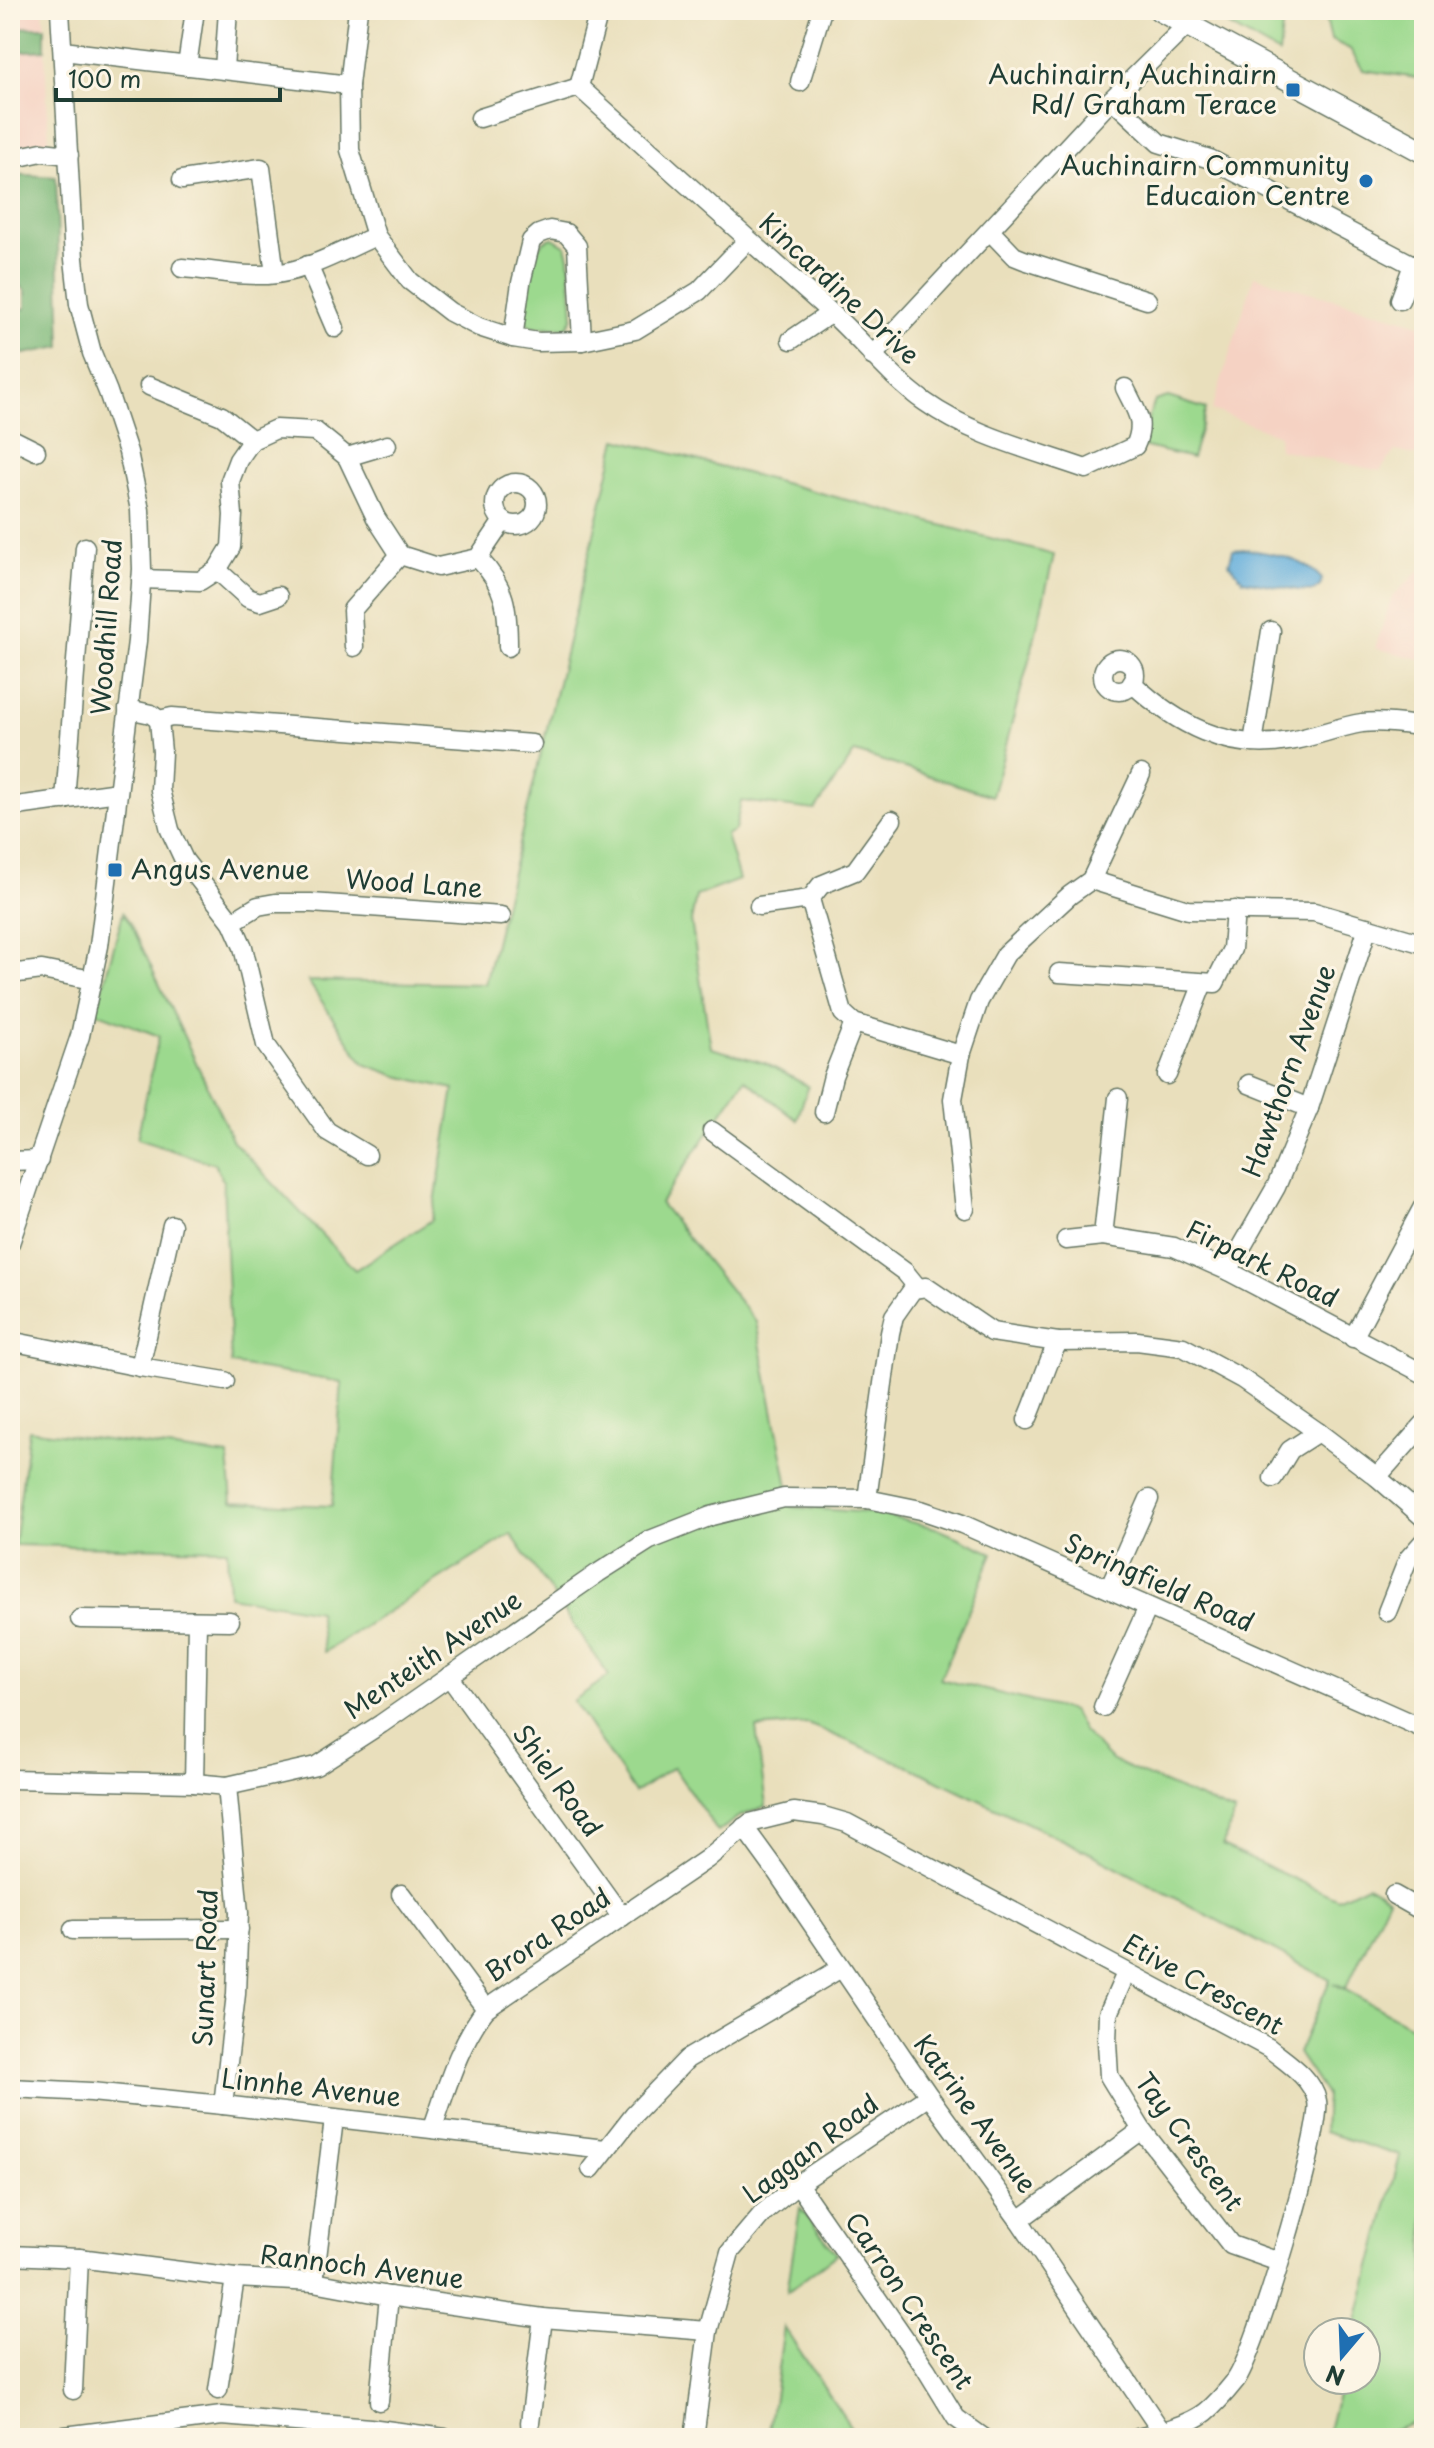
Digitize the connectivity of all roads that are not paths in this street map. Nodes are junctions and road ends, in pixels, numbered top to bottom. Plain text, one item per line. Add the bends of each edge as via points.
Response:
1 (60, 10) edge
2 (195, 10) edge
3 (228, 10) edge
4 (358, 10) edge
5 (822, 10) edge
6 (1160, 10) edge
7 (598, 15) dead end
8 (1186, 26) junction
9 (63, 51) junction
10 (187, 66) junction
11 (224, 69) junction
12 (800, 82) dead end
13 (349, 85) junction
14 (579, 87) junction
15 (1112, 99) junction
16 (480, 118) dead end
17 (1424, 152) edge
18 (69, 155) junction
19 (10, 159) edge
20 (182, 180) dead end
21 (990, 231) junction
22 (376, 236) junction
23 (748, 240) junction
24 (1419, 262) edge
25 (308, 265) junction
26 (182, 268) dead end
27 (275, 274) junction
28 (1147, 300) dead end
29 (1400, 300) dead end
30 (831, 313) junction
31 (335, 328) dead end
32 (513, 338) junction
33 (791, 340) dead end
34 (582, 341) junction
35 (872, 356) junction
36 (149, 386) dead end
37 (1125, 388) dead end
38 (10, 438) edge
39 (252, 440) junction
40 (387, 445) dead end
41 (36, 451) dead end
42 (347, 457) junction
43 (503, 521) dead end
44 (85, 547) dead end
45 (400, 555) junction
46 (478, 558) junction
47 (217, 570) junction
48 (141, 579) junction
49 (278, 596) dead end
50 (1271, 631) dead end
51 (354, 647) dead end
52 (508, 647) dead end
53 (1132, 683) dead end
54 (128, 709) junction
55 (159, 720) junction
56 (1424, 727) edge
57 (1253, 743) junction
58 (532, 744) dead end
59 (1141, 774) dead end
60 (118, 792) junction
61 (65, 800) junction
62 (10, 807) edge
63 (892, 820) dead end
64 (1091, 880) junction
65 (810, 899) junction
66 (759, 906) dead end
67 (1235, 910) junction
68 (501, 916) dead end
69 (232, 922) junction
70 (1368, 927) junction
71 (1424, 944) edge
72 (1059, 973) dead end
73 (10, 974) edge
74 (92, 980) junction
75 (1203, 983) junction
76 (854, 1023) junction
77 (961, 1055) junction
78 (1167, 1075) dead end
79 (1249, 1084) dead end
80 (1118, 1098) dead end
81 (1309, 1108) junction
82 (824, 1112) dead end
83 (712, 1131) dead end
84 (367, 1155) dead end
85 (39, 1160) junction
86 (10, 1161) edge
87 (1424, 1205) edge
88 (965, 1209) dead end
89 (172, 1225) dead end
90 (1103, 1236) junction
91 (1066, 1240) dead end
92 (10, 1243) edge
93 (1228, 1271) junction
94 (912, 1292) junction
95 (1353, 1338) junction
96 (10, 1341) edge
97 (1058, 1342) junction
98 (140, 1367) junction
99 (1424, 1374) edge
100 (225, 1381) dead end
101 (1027, 1420) dead end
102 (1424, 1424) edge
103 (1318, 1432) junction
104 (1377, 1477) junction
105 (1273, 1478) dead end
106 (867, 1499) junction
107 (1149, 1499) dead end
108 (1424, 1518) edge
109 (1424, 1541) edge
110 (1109, 1589) junction
111 (1148, 1607) junction
112 (1387, 1612) dead end
113 (80, 1619) dead end
114 (230, 1621) dead end
115 (197, 1622) junction
116 (449, 1676) junction
117 (1103, 1707) dead end
118 (1424, 1729) edge
119 (10, 1779) edge
120 (194, 1783) junction
121 (227, 1786) junction
122 (744, 1827) junction
123 (401, 1894) dead end
124 (1394, 1895) dead end
125 (1424, 1912) edge
126 (622, 1917) junction
127 (239, 1929) junction
128 (73, 1930) dead end
129 (841, 1968) junction
130 (1126, 1973) junction
131 (486, 2009) junction
132 (10, 2088) edge
133 (929, 2096) junction
134 (223, 2105) junction
135 (334, 2119) junction
136 (433, 2127) junction
137 (1142, 2130) junction
138 (605, 2149) junction
139 (591, 2169) dead end
140 (798, 2184) junction
141 (1019, 2220) junction
142 (10, 2255) edge
143 (79, 2258) junction
144 (1279, 2262) junction
145 (235, 2278) junction
146 (314, 2282) junction
147 (389, 2296) junction
148 (543, 2318) junction
149 (708, 2331) junction
150 (73, 2390) dead end
151 (218, 2390) dead end
152 (379, 2401) dead end
153 (530, 2423) dead end
154 (1162, 2432) junction
155 (370, 2433) edge
156 (49, 2438) edge
157 (445, 2438) edge
158 (694, 2438) edge
159 (984, 2438) edge
160 (1138, 2438) edge

1 - 9 street, Woodhill Road
2 - 10 street
3 - 11 street
4 - 13 street
5 - 12 street
6 - 8 main road
7 - 14 street
8 - 15 street
8 - 17 main road
9 - 10 street
9 - 18 street, Woodhill Road
10 - 11 street
11 - 13 street
13 - 22 street via 350,150
14 - 16 street
14 - 23 street, Kincardine Drive
15 - 21 street
15 - 24 street via 1159,143 1210,159
18 - 19 street via 42,152
18 - 48 street, Woodhill Road via 79,304 128,452 140,510
20 - 27 street via 261,168
21 - 28 street via 1014,256
21 - 35 street
22 - 25 street
22 - 32 street via 410,281 450,312
23 - 30 street, Kincardine Drive
23 - 34 street via 699,291 635,330
24 - 29 street
25 - 27 street
25 - 31 street
26 - 27 street
30 - 33 street
30 - 35 street, Kincardine Drive
32 - 34 street
32 - 34 street via 531,241 550,230 566,233 577,246
35 - 37 street, Kincardine Drive via 945,414 1020,448 1086,469 1137,442 1141,421
36 - 39 street via 222,416
38 - 41 street
39 - 42 street via 276,429 315,431
39 - 47 street via 230,481 231,547
40 - 42 street
42 - 45 street
43 - 46 street
44 - 61 street
45 - 46 street via 438,567
45 - 51 street via 352,610
46 - 52 street via 494,574 508,611
47 - 48 street via 200,581
47 - 49 street via 248,598 260,602
48 - 54 street, Woodhill Road
50 - 57 street
53 - 57 street via 1172,716 1200,730
54 - 55 street
54 - 60 street, Woodhill Road
55 - 58 street
55 - 69 street via 160,790 170,830 184,860
56 - 57 street via 1363,723 1289,741
59 - 64 street
60 - 61 street
60 - 74 street, Woodhill Road
61 - 62 street
63 - 65 street via 855,871 821,885
64 - 67 street via 1188,910
64 - 77 street via 1006,954 979,1001
65 - 66 street
65 - 76 street via 843,1013
67 - 70 street via 1314,912
67 - 75 street via 1232,949 1215,983
68 - 69 street, Wood Lane via 275,903 258,906
69 - 84 street via 266,1045 327,1131
70 - 71 street
70 - 81 street, Hawthorn Avenue
72 - 75 street
73 - 74 street via 42,970
74 - 85 street, Woodhill Road via 80,1036
75 - 78 street
76 - 77 street
76 - 82 street
77 - 88 street via 953,1099
79 - 81 street
80 - 90 street
81 - 93 street, Hawthorn Avenue via 1276,1187
83 - 94 street via 905,1272
85 - 86 street
85 - 92 street, Woodhill Road
87 - 95 street
89 - 98 street
90 - 91 street, Firpark Road
90 - 93 street, Firpark Road via 1174,1247
93 - 95 street, Firpark Road
94 - 97 street via 926,1287 992,1332
94 - 106 street via 894,1316 890,1333
95 - 99 street, Firpark Road
96 - 98 street
97 - 101 street
97 - 103 street via 1137,1341 1183,1347 1242,1379
98 - 100 street
102 - 104 street
103 - 104 street
103 - 105 street via 1290,1450
104 - 108 street
106 - 110 street, Springfield Road via 962,1524
106 - 116 street, Menteith Avenue via 784,1498 711,1516 650,1540
107 - 110 street
109 - 112 street via 1408,1559
110 - 111 street, Springfield Road
111 - 117 street
111 - 118 street, Springfield Road
113 - 115 street
114 - 115 street
115 - 120 street
116 - 121 street, Menteith Avenue via 316,1766
116 - 126 street, Shiel Road
119 - 120 street, Menteith Avenue
120 - 121 street, Menteith Avenue
121 - 127 street, Sunart Road
122 - 126 street, Brora Road
122 - 129 street, Katrine Avenue
122 - 130 street, Etive Crescent via 794,1812 847,1823
123 - 131 street
124 - 125 street
126 - 131 street, Brora Road
127 - 128 street
127 - 134 street, Sunart Road
129 - 133 street, Katrine Avenue
129 - 138 street via 687,2059
130 - 137 street, Tay Crescent via 1108,2014 1109,2076
130 - 144 street, Etive Crescent via 1269,2048 1305,2077 1317,2101 1313,2143
131 - 136 street, Brora Road via 456,2062
132 - 134 street, Linnhe Avenue
133 - 140 street, Laggan Road
133 - 141 street, Katrine Avenue
134 - 135 street, Linnhe Avenue
135 - 136 street, Linnhe Avenue
135 - 146 street
136 - 138 street, Linnhe Avenue
137 - 141 street
137 - 144 street, Tay Crescent via 1231,2245
138 - 139 street
140 - 149 street, Laggan Road via 763,2213 730,2252
140 - 159 street, Carron Crescent via 956,2418
141 - 154 street, Katrine Avenue
142 - 143 street, Rannoch Avenue
143 - 145 street, Rannoch Avenue
143 - 150 street
144 - 154 street, Etive Crescent via 1238,2378 1205,2413
145 - 146 street, Rannoch Avenue
145 - 151 street
146 - 147 street, Rannoch Avenue
147 - 148 street, Rannoch Avenue
147 - 152 street
148 - 149 street, Rannoch Avenue
148 - 153 street
149 - 158 street, Laggan Road
154 - 160 street
155 - 156 street via 222,2416
155 - 157 street

